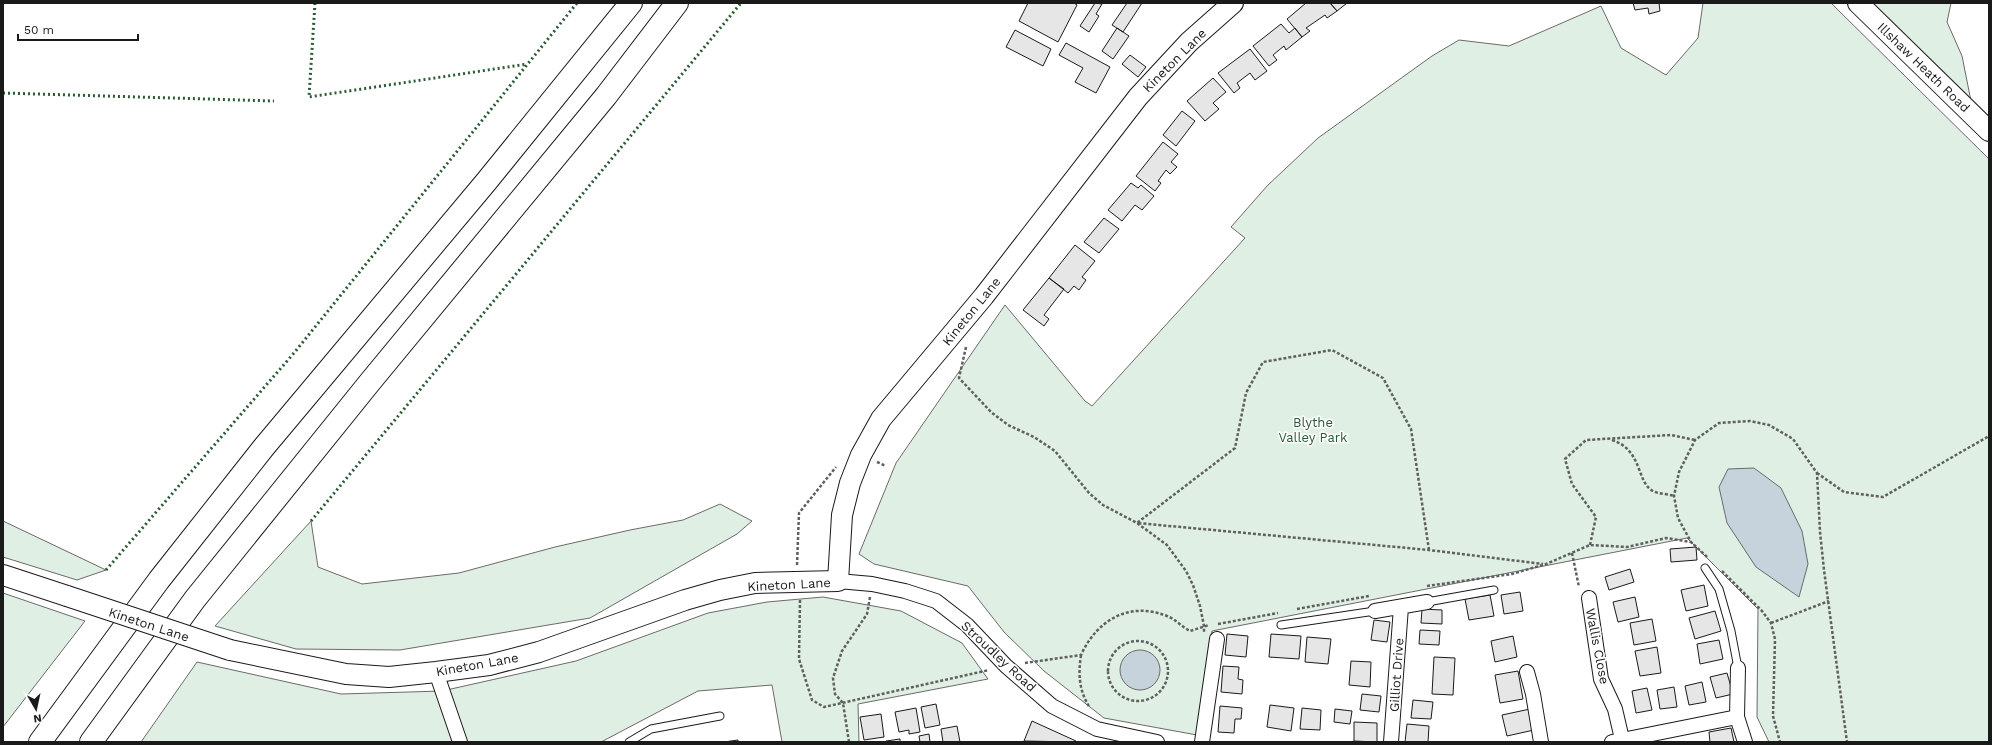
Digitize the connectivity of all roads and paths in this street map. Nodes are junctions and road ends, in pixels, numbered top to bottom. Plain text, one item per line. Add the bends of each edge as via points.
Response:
1 (631, 3) edge
2 (678, 3) edge
3 (1233, 3) edge
4 (1858, 3) edge
5 (1989, 130) edge
6 (959, 378) dead end
7 (1989, 436) edge
8 (1610, 439) junction
9 (1695, 440) junction
10 (1818, 473) junction
11 (1674, 496) junction
12 (1137, 524) junction
13 (1691, 542) junction
14 (1590, 545) junction
15 (1429, 550) junction
16 (1572, 552) junction
17 (1708, 557) dead end
18 (1546, 564) junction
19 (1705, 568) dead end
20 (1719, 568) dead end
21 (3, 575) edge
22 (838, 581) junction
23 (1421, 587) dead end
24 (1494, 590) dead end
25 (871, 594) dead end
26 (1373, 596) dead end
27 (1589, 598) joint
28 (1829, 601) junction
29 (1427, 602) joint
30 (1401, 607) junction
31 (1296, 610) dead end
32 (1375, 611) joint
33 (1281, 612) dead end
34 (1771, 623) junction
35 (1281, 625) dead end
36 (1204, 626) junction
37 (1203, 634) dead end
38 (1217, 639) dead end
39 (1082, 655) junction
40 (1006, 666) junction
41 (1168, 666) joint
42 (1738, 668) joint
43 (436, 672) junction
44 (1527, 672) dead end
45 (843, 703) junction
46 (720, 716) dead end
47 (1736, 717) junction
48 (1096, 729) junction
49 (1617, 741) edge
50 (40, 742) edge
51 (91, 742) edge
52 (460, 742) edge
53 (629, 742) edge
54 (849, 742) edge
55 (1157, 742) edge
56 (1202, 742) edge
57 (1391, 742) edge
58 (1541, 742) edge
59 (1745, 742) edge
60 (1780, 742) edge
61 (1847, 742) edge

1 - 50 highway via 486,182 264,447 159,580
2 - 51 highway via 606,96 195,599
3 - 22 street, Kineton Lane via 1189,42 1138,97 989,290 881,419 850,483 842,515
4 - 5 street, Illshaw Heath Road
6 - 12 path via 991,412 1008,425 1034,437 1055,451 1089,493
7 - 10 path via 1883,497 1844,492
8 - 9 path via 1671,435
8 - 11 path via 1620,442 1628,449 1638,462 1648,487
8 - 14 path via 1586,440 1565,459 1572,484 1596,517
9 - 10 path via 1719,424 1750,421 1769,425 1793,439
9 - 11 path via 1679,472
10 - 28 path via 1820,532
11 - 13 path via 1678,518
12 - 15 path
12 - 15 path via 1235,448 1246,393 1263,362 1332,350 1383,378 1411,429
12 - 36 path via 1167,545 1186,571 1200,606
13 - 14 path via 1666,538 1626,547
13 - 17 path
14 - 16 path
15 - 18 path
16 - 18 path
16 - 27 path via 1580,596
18 - 23 path via 1512,574
19 - 42 lane via 1719,589
20 - 34 path
21 - 43 street, Kineton Lane, bridge via 230,650 346,674 389,677
22 - 40 street, Stroudley Road via 872,584 936,601 967,625
22 - 43 street, Kineton Lane via 754,584 720,590 539,652 489,665
24 - 29 lane
25 - 45 path via 867,614 842,651 833,678 835,694
26 - 31 path
27 - 49 street, Wallis Close via 1602,680 1615,709
28 - 34 path
28 - 61 path
29 - 30 street
30 - 32 street
30 - 57 street, Gilliot Drive
32 - 35 lane
33 - 36 path
34 - 60 path via 1775,639 1773,716
36 - 37 path
36 - 39 path via 1190,631 1168,616 1138,610 1112,618 1100,626 1092,635
38 - 56 street
39 - 40 path
39 - 48 path via 1080,684 1084,698 1096,720
40 - 45 path
40 - 48 street, Stroudley Road via 1052,706
41 - 41 path via 1168,677 1160,691 1152,698 1140,701 1120,696 1109,682 1107,671 1108,663 1119,647 1139,640 1159,649
42 - 47 street
43 - 52 street
44 - 58 street
45 - 54 path
46 - 53 lane via 651,730
47 - 49 street
47 - 59 street
48 - 55 street, Stroudley Road

